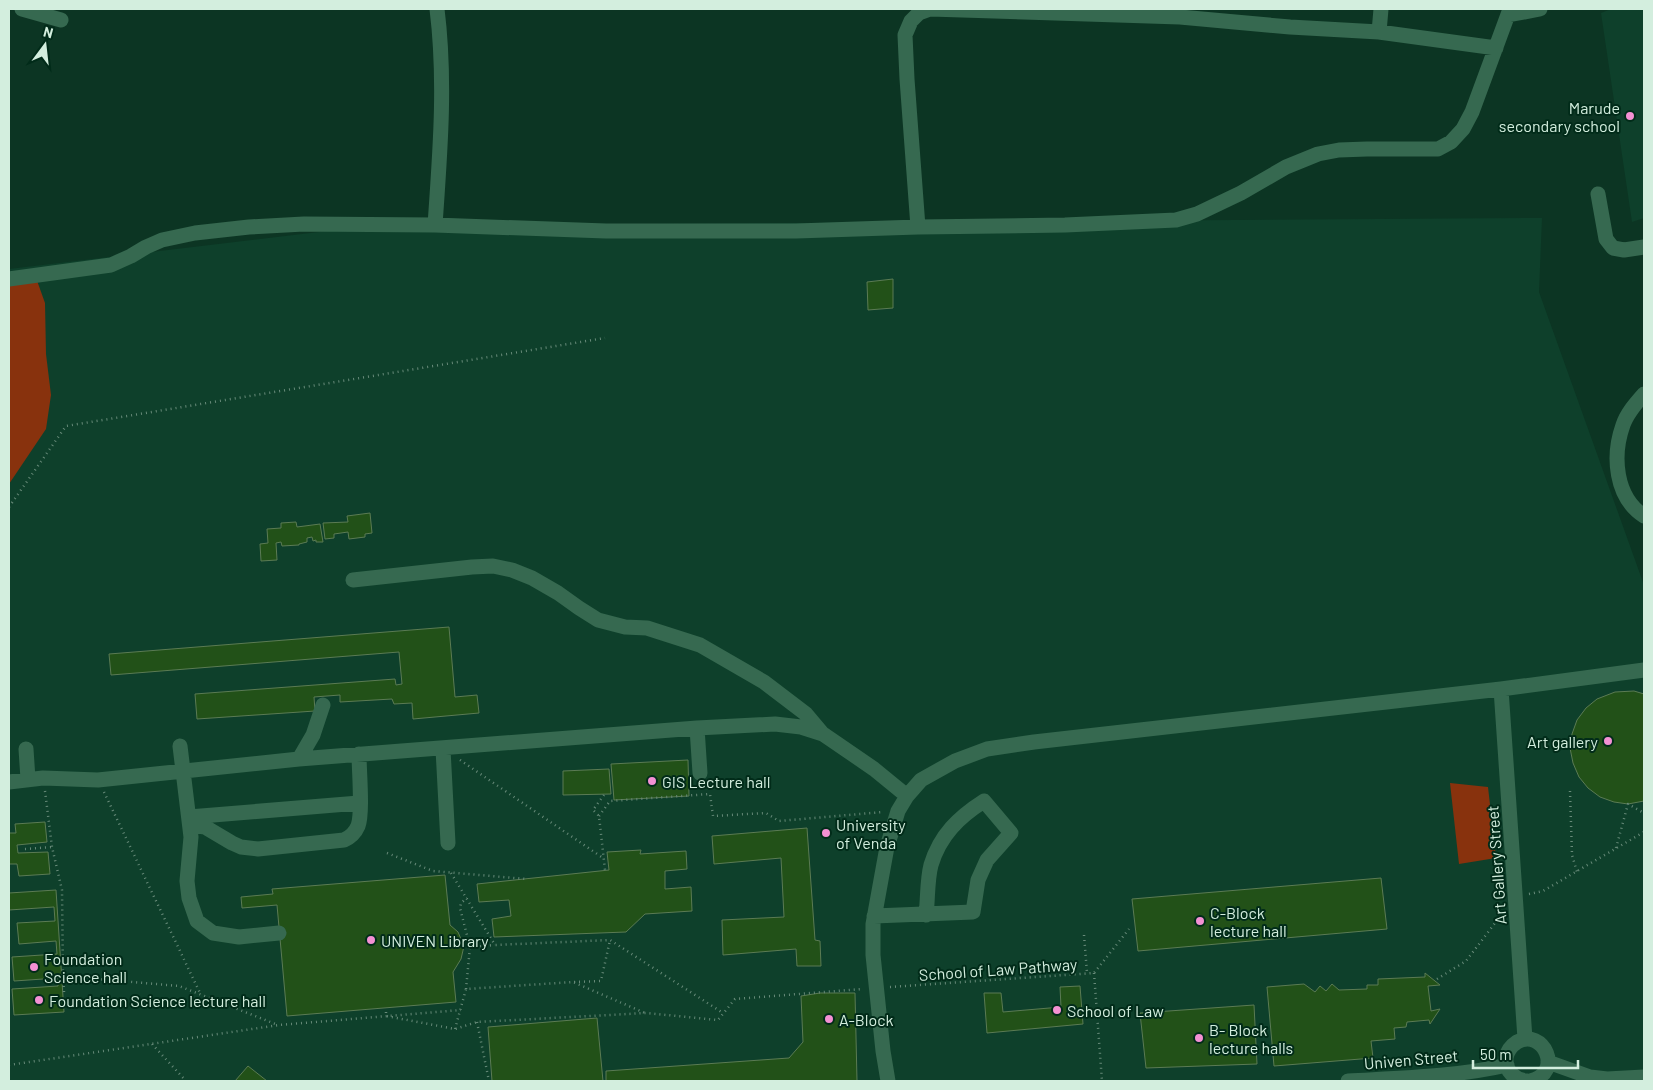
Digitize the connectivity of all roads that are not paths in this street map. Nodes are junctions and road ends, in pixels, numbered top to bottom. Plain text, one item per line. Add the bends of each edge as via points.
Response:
1 (22, 9) edge
2 (437, 9) edge
3 (1381, 9) edge
4 (1540, 9) edge
5 (1509, 12) edge
6 (61, 20) dead end
7 (1379, 32) junction
8 (1496, 48) junction
9 (1598, 194) dead end
10 (435, 225) junction
11 (918, 227) junction
12 (1644, 247) edge
13 (9, 279) edge
14 (1644, 394) edge
15 (1644, 516) edge
16 (353, 580) dead end
17 (1644, 670) edge
18 (1501, 689) junction
19 (323, 705) dead end
20 (697, 728) junction
21 (823, 734) junction
22 (180, 746) dead end
23 (443, 749) junction
24 (26, 750) dead end
25 (359, 754) junction
26 (299, 759) junction
27 (182, 771) junction
28 (700, 772) dead end
29 (28, 779) junction
30 (9, 782) edge
31 (907, 796) junction
32 (360, 803) junction
33 (189, 821) junction
34 (448, 843) dead end
35 (926, 915) junction
36 (874, 916) junction
37 (279, 933) dead end
38 (1525, 1039) junction
39 (1548, 1062) junction
40 (1507, 1065) junction
41 (1644, 1078) edge
42 (888, 1081) edge
43 (1348, 1081) edge
44 (1528, 1081) edge

1 - 6 street
2 - 10 street via 442,92
3 - 7 street
4 - 5 street
5 - 8 street
7 - 8 street
7 - 11 street via 1180,17 930,9 919,12 905,35
8 - 11 street via 1463,129 1451,142 1438,149 1339,150 1318,154 1286,167 1197,214 1176,220
9 - 12 street via 1606,238 1613,248
10 - 11 street via 650,232
10 - 13 street via 304,224 195,233 162,240 112,265
14 - 15 street via 1623,425 1616,465 1623,493
16 - 21 street via 472,567 493,566 512,570 550,588 598,620 625,627 647,628 700,645 764,682 806,714
17 - 18 street
18 - 31 street via 987,750 955,761 922,780
18 - 38 street, Art Gallery Street
19 - 26 street via 313,735
20 - 21 street via 775,724
20 - 23 street
20 - 28 street
21 - 31 street
22 - 27 street
23 - 25 street
23 - 34 street
24 - 29 street
25 - 26 street
25 - 32 street
26 - 27 street
27 - 29 street via 98,780
27 - 33 street
29 - 30 street
31 - 36 street via 898,811 887,846
32 - 33 street
32 - 33 street via 359,824 351,837 344,840 258,849 241,847
33 - 37 street via 191,837 187,881 197,922 213,933 239,937
35 - 35 street via 931,866 942,839 966,812 984,801 1011,833 987,860 978,880 973,912
35 - 36 street
36 - 42 street via 873,955
38 - 39 street via 1542,1045
38 - 40 street via 1510,1048
39 - 41 street via 1590,1077
39 - 44 street via 1540,1077
40 - 43 street, Univen Street via 1430,1076
40 - 44 street via 1512,1076

